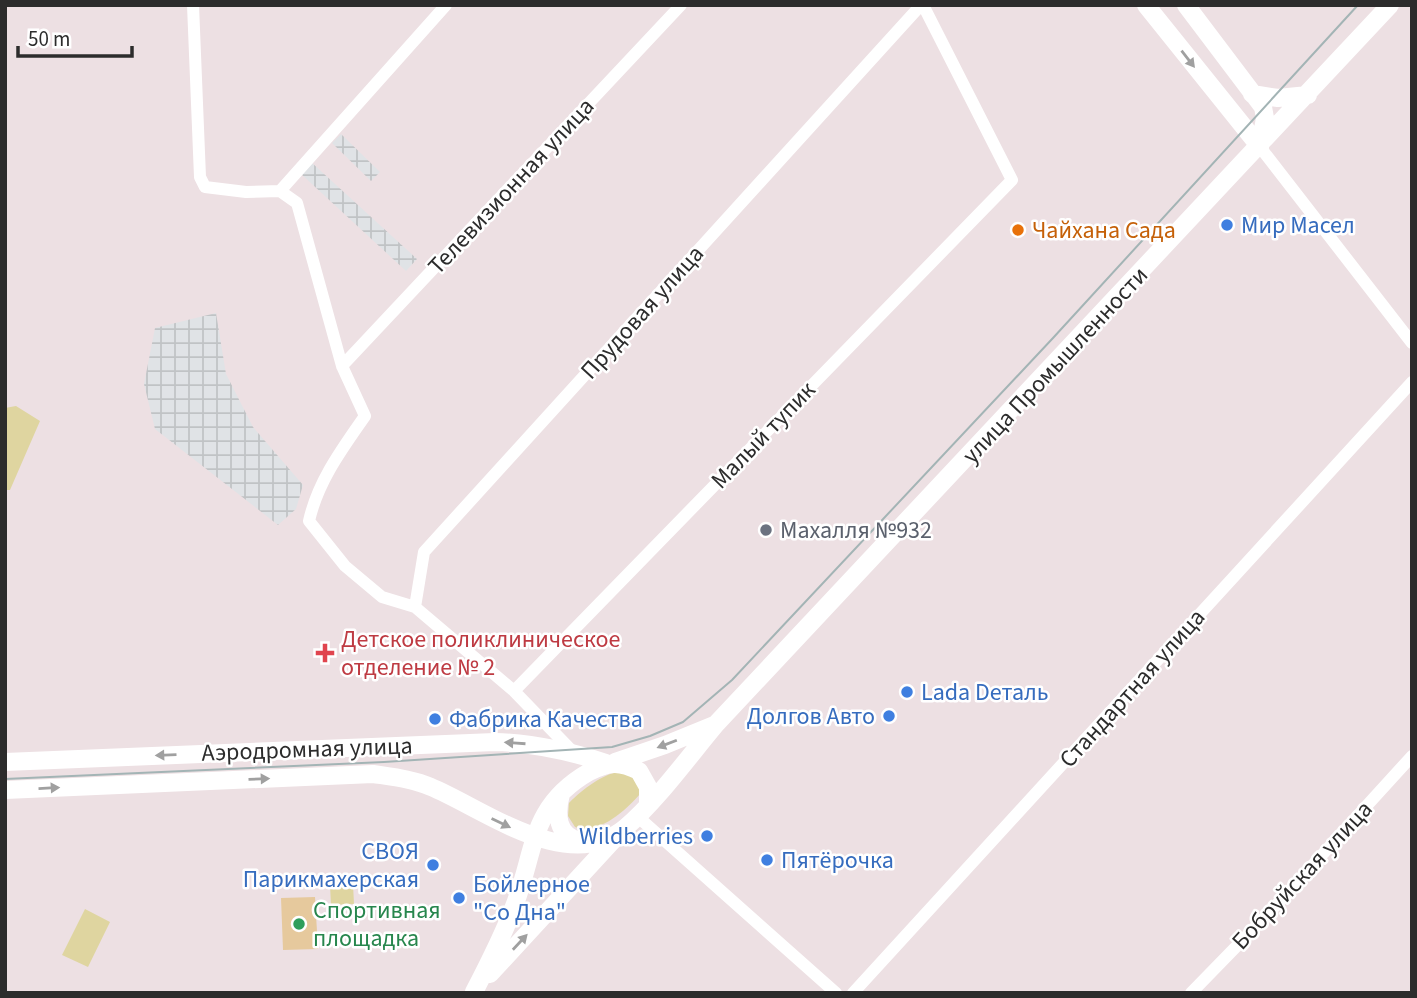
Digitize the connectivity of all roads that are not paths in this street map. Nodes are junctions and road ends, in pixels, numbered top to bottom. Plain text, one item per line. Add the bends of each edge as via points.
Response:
1 (193, 5) edge
2 (446, 5) edge
3 (681, 5) edge
4 (922, 5) edge
5 (1146, 5) edge
6 (1186, 5) edge
7 (1390, 5) edge
8 (1252, 94) junction
9 (1308, 95) junction
10 (1259, 147) junction
11 (280, 191) junction
12 (1412, 343) edge
13 (342, 366) junction
14 (1412, 382) edge
15 (415, 607) junction
16 (514, 691) junction
17 (717, 723) junction
18 (573, 752) junction
19 (1412, 756) edge
20 (5, 762) edge
21 (610, 763) junction
22 (5, 790) edge
23 (561, 794) junction
24 (642, 810) junction
25 (623, 830) junction
26 (535, 836) junction
27 (602, 840) junction
28 (473, 993) edge
29 (836, 993) edge
30 (853, 993) edge
31 (1191, 993) edge

1 - 11 street via 200,177 205,187
2 - 11 street
3 - 13 street, Телевизионная улица
4 - 15 street, Прудовая улица via 424,552
4 - 16 street, Малый тупик via 1012,180
5 -> 10 main road
6 - 8 main road
7 - 9 main road, улица Промышленности
8 - 9 main road via 1278,98
8 - 10 main road via 1263,107
9 - 10 main road, улица Промышленности
10 - 12 street
10 - 17 main road, улица Промышленности
11 - 13 street via 297,203
13 - 15 street via 365,416 315,496 309,521 345,566 382,597
14 - 30 street, Стандартная улица
15 - 16 street
16 - 18 street
17 -> 21 main road, улица Промышленности
17 - 24 main road, улица Промышленности
18 -> 20 main road, Аэродромная улица via 495,742
18 - 21 main road, Аэродромная улица
19 - 31 street, Бобруйская улица
21 - 23 main road via 576,780
21 - 24 main road via 639,771 648,787
22 -> 26 main road, Аэродромная улица via 373,774 430,786
23 - 26 main road via 548,808
23 - 27 main road via 558,818 565,833 575,840
24 - 25 main road
24 - 29 street
25 - 27 main road
28 -> 25 main road
26 - 27 main road, Аэродромная улица via 568,843
26 - 28 main road via 514,907

